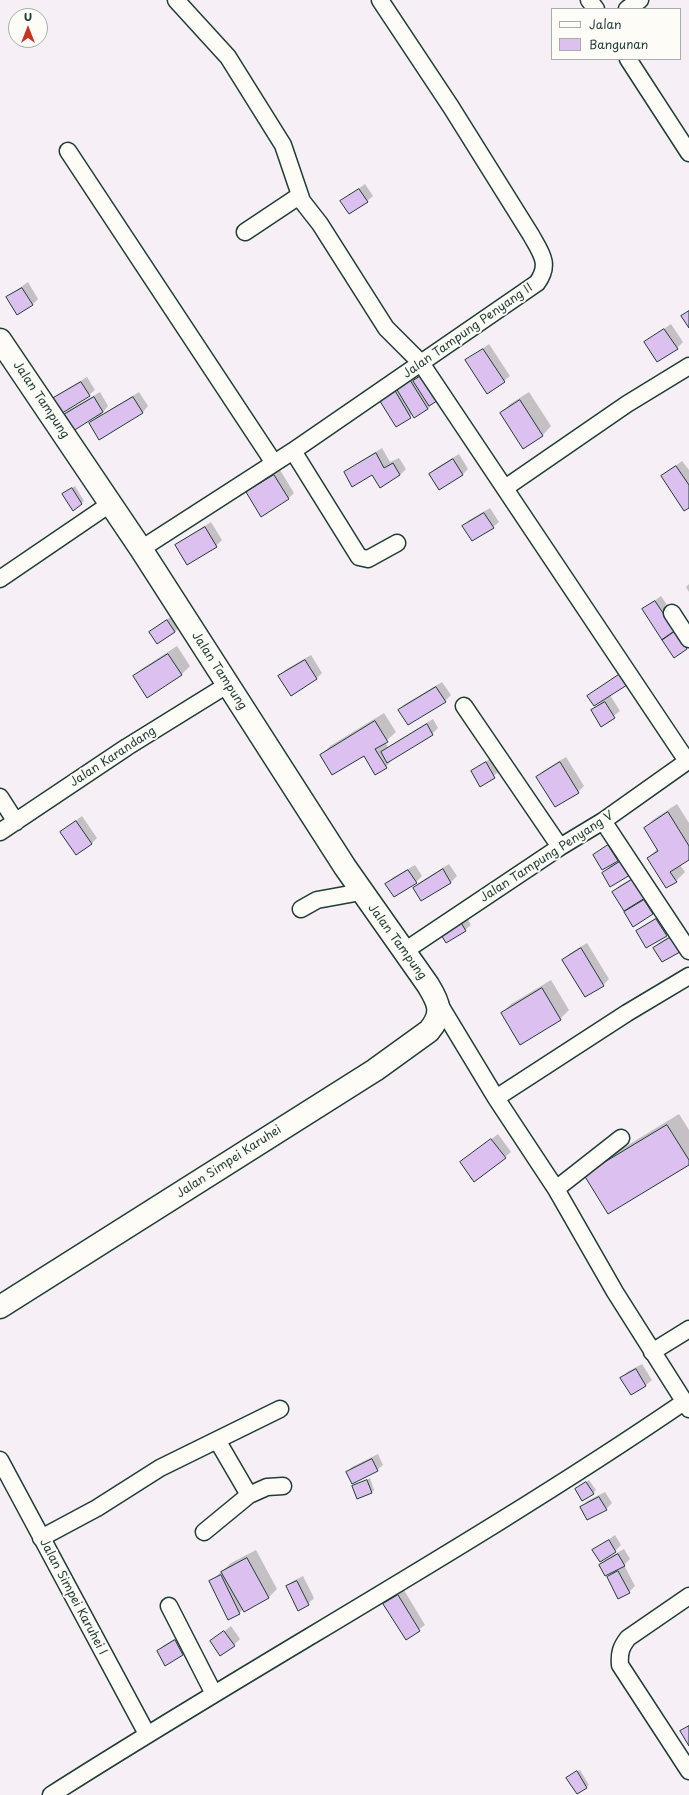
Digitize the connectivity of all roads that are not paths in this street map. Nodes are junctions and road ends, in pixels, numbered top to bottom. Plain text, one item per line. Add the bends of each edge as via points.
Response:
1 (176, 0) edge
2 (380, 0) edge
3 (589, 0) edge
4 (640, 0) edge
5 (595, 8) edge
6 (628, 8) edge
7 (629, 60) edge
8 (68, 152) dead end
9 (689, 153) edge
10 (300, 196) junction
11 (245, 232) dead end
12 (0, 340) edge
13 (421, 363) junction
14 (689, 366) edge
15 (293, 451) junction
16 (274, 463) junction
17 (505, 488) junction
18 (110, 504) junction
19 (397, 543) dead end
20 (141, 549) junction
21 (0, 579) edge
22 (672, 613) dead end
23 (689, 639) edge
24 (227, 685) junction
25 (464, 706) dead end
26 (688, 760) edge
27 (0, 796) edge
28 (603, 821) junction
29 (16, 822) junction
30 (0, 832) edge
31 (560, 847) junction
32 (362, 892) junction
33 (301, 908) dead end
34 (689, 951) edge
35 (403, 952) junction
36 (689, 976) edge
37 (438, 1002) junction
38 (496, 1098) junction
39 (621, 1138) dead end
40 (556, 1189) junction
41 (0, 1307) edge
42 (689, 1329) edge
43 (652, 1352) junction
44 (686, 1406) edge
45 (280, 1409) dead end
46 (216, 1440) junction
47 (0, 1460) edge
48 (283, 1486) dead end
49 (249, 1495) junction
50 (204, 1532) dead end
51 (41, 1538) junction
52 (689, 1596) edge
53 (170, 1606) dead end
54 (214, 1694) junction
55 (148, 1734) junction
56 (689, 1771) edge
57 (51, 1795) edge

1 - 10 street via 228,57 279,138
2 - 13 street, Jalan Tampung Penyang II via 452,107 542,254 545,266 544,274 537,283
3 - 5 street
4 - 6 street
7 - 9 street
8 - 16 street
10 - 11 street
10 - 13 street via 386,328
12 - 18 main road, Jalan Tampung
13 - 15 street, Jalan Tampung Penyang II
13 - 17 street
14 - 17 street via 627,404
15 - 16 street, Jalan Tampung Penyang II
15 - 19 street via 359,557 368,558
16 - 20 street, Jalan Tampung Penyang II
17 - 26 street
18 - 20 main road, Jalan Tampung
18 - 21 street
20 - 24 main road, Jalan Tampung
22 - 23 street
24 - 29 street, Jalan Karandang via 127,747
24 - 32 main road, Jalan Tampung
25 - 31 street
26 - 28 street, Jalan Tampung Penyang V
27 - 29 street
28 - 31 street, Jalan Tampung Penyang V
28 - 34 street
29 - 30 street, Jalan Karandang
31 - 35 street, Jalan Tampung Penyang V
32 - 33 street via 317,900
32 - 35 main road, Jalan Tampung
35 - 37 main road, Jalan Tampung
36 - 38 street
37 - 38 street
37 - 41 main road, Jalan Simpei Karuhei via 437,1017 429,1032 394,1057
38 - 40 street
39 - 40 street
40 - 43 street
42 - 43 street
43 - 44 street
44 - 54 street via 533,1502
45 - 46 street
46 - 49 street
46 - 51 street via 160,1468 97,1508
47 - 51 street, Jalan Simpei Karuhei I
48 - 49 street via 267,1487
49 - 50 street
51 - 55 street, Jalan Simpei Karuhei I
52 - 56 street via 628,1638 622,1645 619,1655 620,1664
53 - 54 street
54 - 55 street
55 - 57 street

